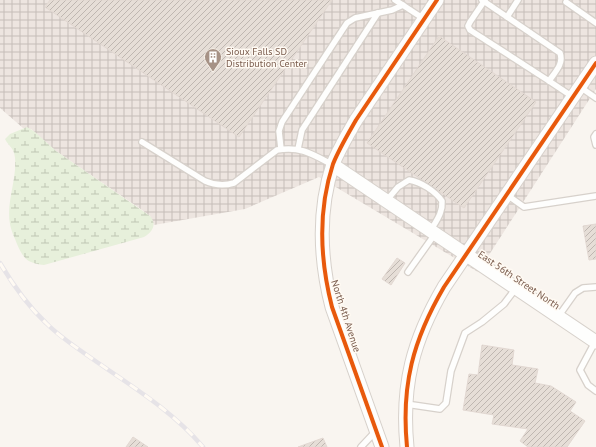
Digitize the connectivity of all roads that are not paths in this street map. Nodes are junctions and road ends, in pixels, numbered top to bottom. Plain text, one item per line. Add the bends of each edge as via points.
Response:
1 (395, 0) edge
2 (437, 0) edge
3 (483, 0) edge
4 (518, 0) edge
5 (566, 2) dead end
6 (403, 5) junction
7 (378, 13) junction
8 (507, 17) junction
9 (424, 19) junction
10 (596, 23) edge
11 (596, 63) edge
12 (549, 81) junction
13 (576, 92) junction
14 (596, 98) edge
15 (596, 134) edge
16 (142, 142) dead end
17 (596, 145) edge
18 (281, 149) junction
19 (298, 149) junction
20 (333, 165) junction
21 (506, 195) junction
22 (596, 196) edge
23 (386, 201) junction
24 (433, 232) junction
25 (466, 254) junction
26 (408, 272) dead end
27 (596, 287) edge
28 (516, 288) junction
29 (558, 317) junction
30 (596, 342) edge
31 (596, 391) edge
32 (405, 404) junction
33 (377, 431) junction
34 (361, 447) edge
35 (382, 447) edge
36 (407, 447) edge

1 - 6 lane
2 - 9 street, North 4th Avenue
3 - 8 lane
3 - 12 lane via 468,26 470,30
4 - 8 lane
5 - 10 lane
6 - 7 lane
6 - 9 lane
7 - 18 lane via 355,18 346,25 281,124
7 - 19 lane via 302,130
8 - 12 lane via 560,53 561,64
9 - 20 street, North 4th Avenue via 356,120
11 - 13 street
12 - 13 lane
13 - 14 lane
13 - 21 street
15 - 17 lane
16 - 18 lane via 205,181 216,185 234,183
18 - 19 lane
19 - 20 lane
20 - 23 street, East 56th Street North
20 - 33 street, North 4th Avenue via 322,226 324,267 332,307
21 - 22 lane via 524,207
21 - 25 street
23 - 24 street, East 56th Street North
23 - 24 lane via 398,187 409,180 416,181 432,191 442,201 443,207
24 - 25 street, East 56th Street North
24 - 26 lane
25 - 28 street, East 56th Street North
25 - 32 street via 444,287 424,325 411,365
27 - 29 lane via 583,288 575,293
28 - 29 street, East 56th Street North
28 - 32 lane via 504,304 465,333 451,371 446,403 440,409
29 - 30 street, East 56th Street North
30 - 31 lane via 580,370 588,385
32 - 36 street
33 - 34 lane
33 - 35 street, North 4th Avenue

